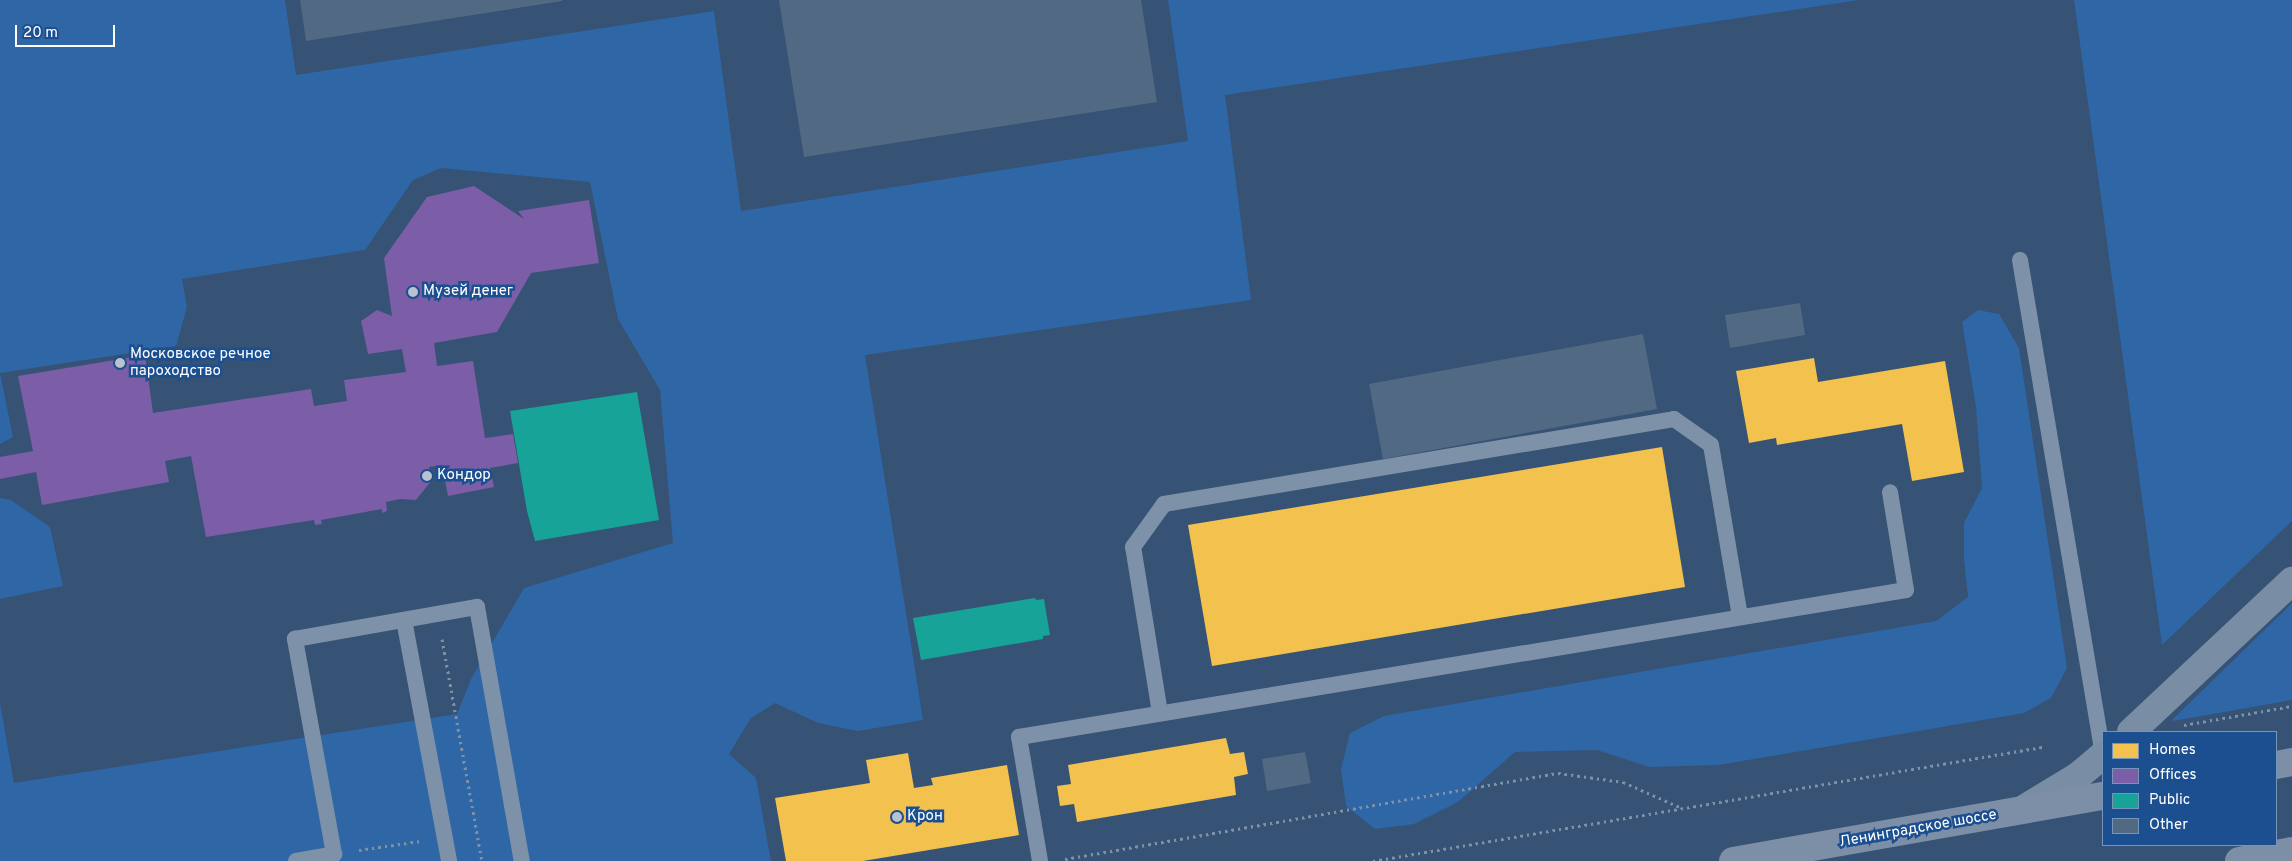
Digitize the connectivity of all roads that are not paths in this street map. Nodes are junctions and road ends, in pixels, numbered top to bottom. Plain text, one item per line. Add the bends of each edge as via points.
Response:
1 (2020, 260) dead end
2 (1890, 492) dead end
3 (2292, 581) edge
4 (1740, 617) junction
5 (404, 620) junction
6 (1160, 713) junction
7 (2132, 731) edge
8 (2102, 749) edge
9 (2102, 756) edge
10 (2292, 762) edge
11 (2277, 765) edge
12 (2102, 796) edge
13 (2020, 811) junction
14 (2292, 851) edge
15 (296, 861) edge
16 (449, 861) edge
17 (522, 861) edge
18 (1040, 861) edge
19 (1733, 861) edge
20 (2239, 861) edge

1 - 8 lane
2 - 4 lane via 1906,590
3 - 7 main road
4 - 6 lane
4 - 6 lane via 1711,446 1674,419 1164,504 1133,547
5 - 15 lane via 295,639 334,854
5 - 16 lane
5 - 17 lane via 477,607
6 - 18 lane via 1019,737
9 - 13 main road via 2078,776
10 - 11 main road
12 - 13 main road, Ленинградское шоссе
13 - 19 main road, Ленинградское шоссе
14 - 20 main road

